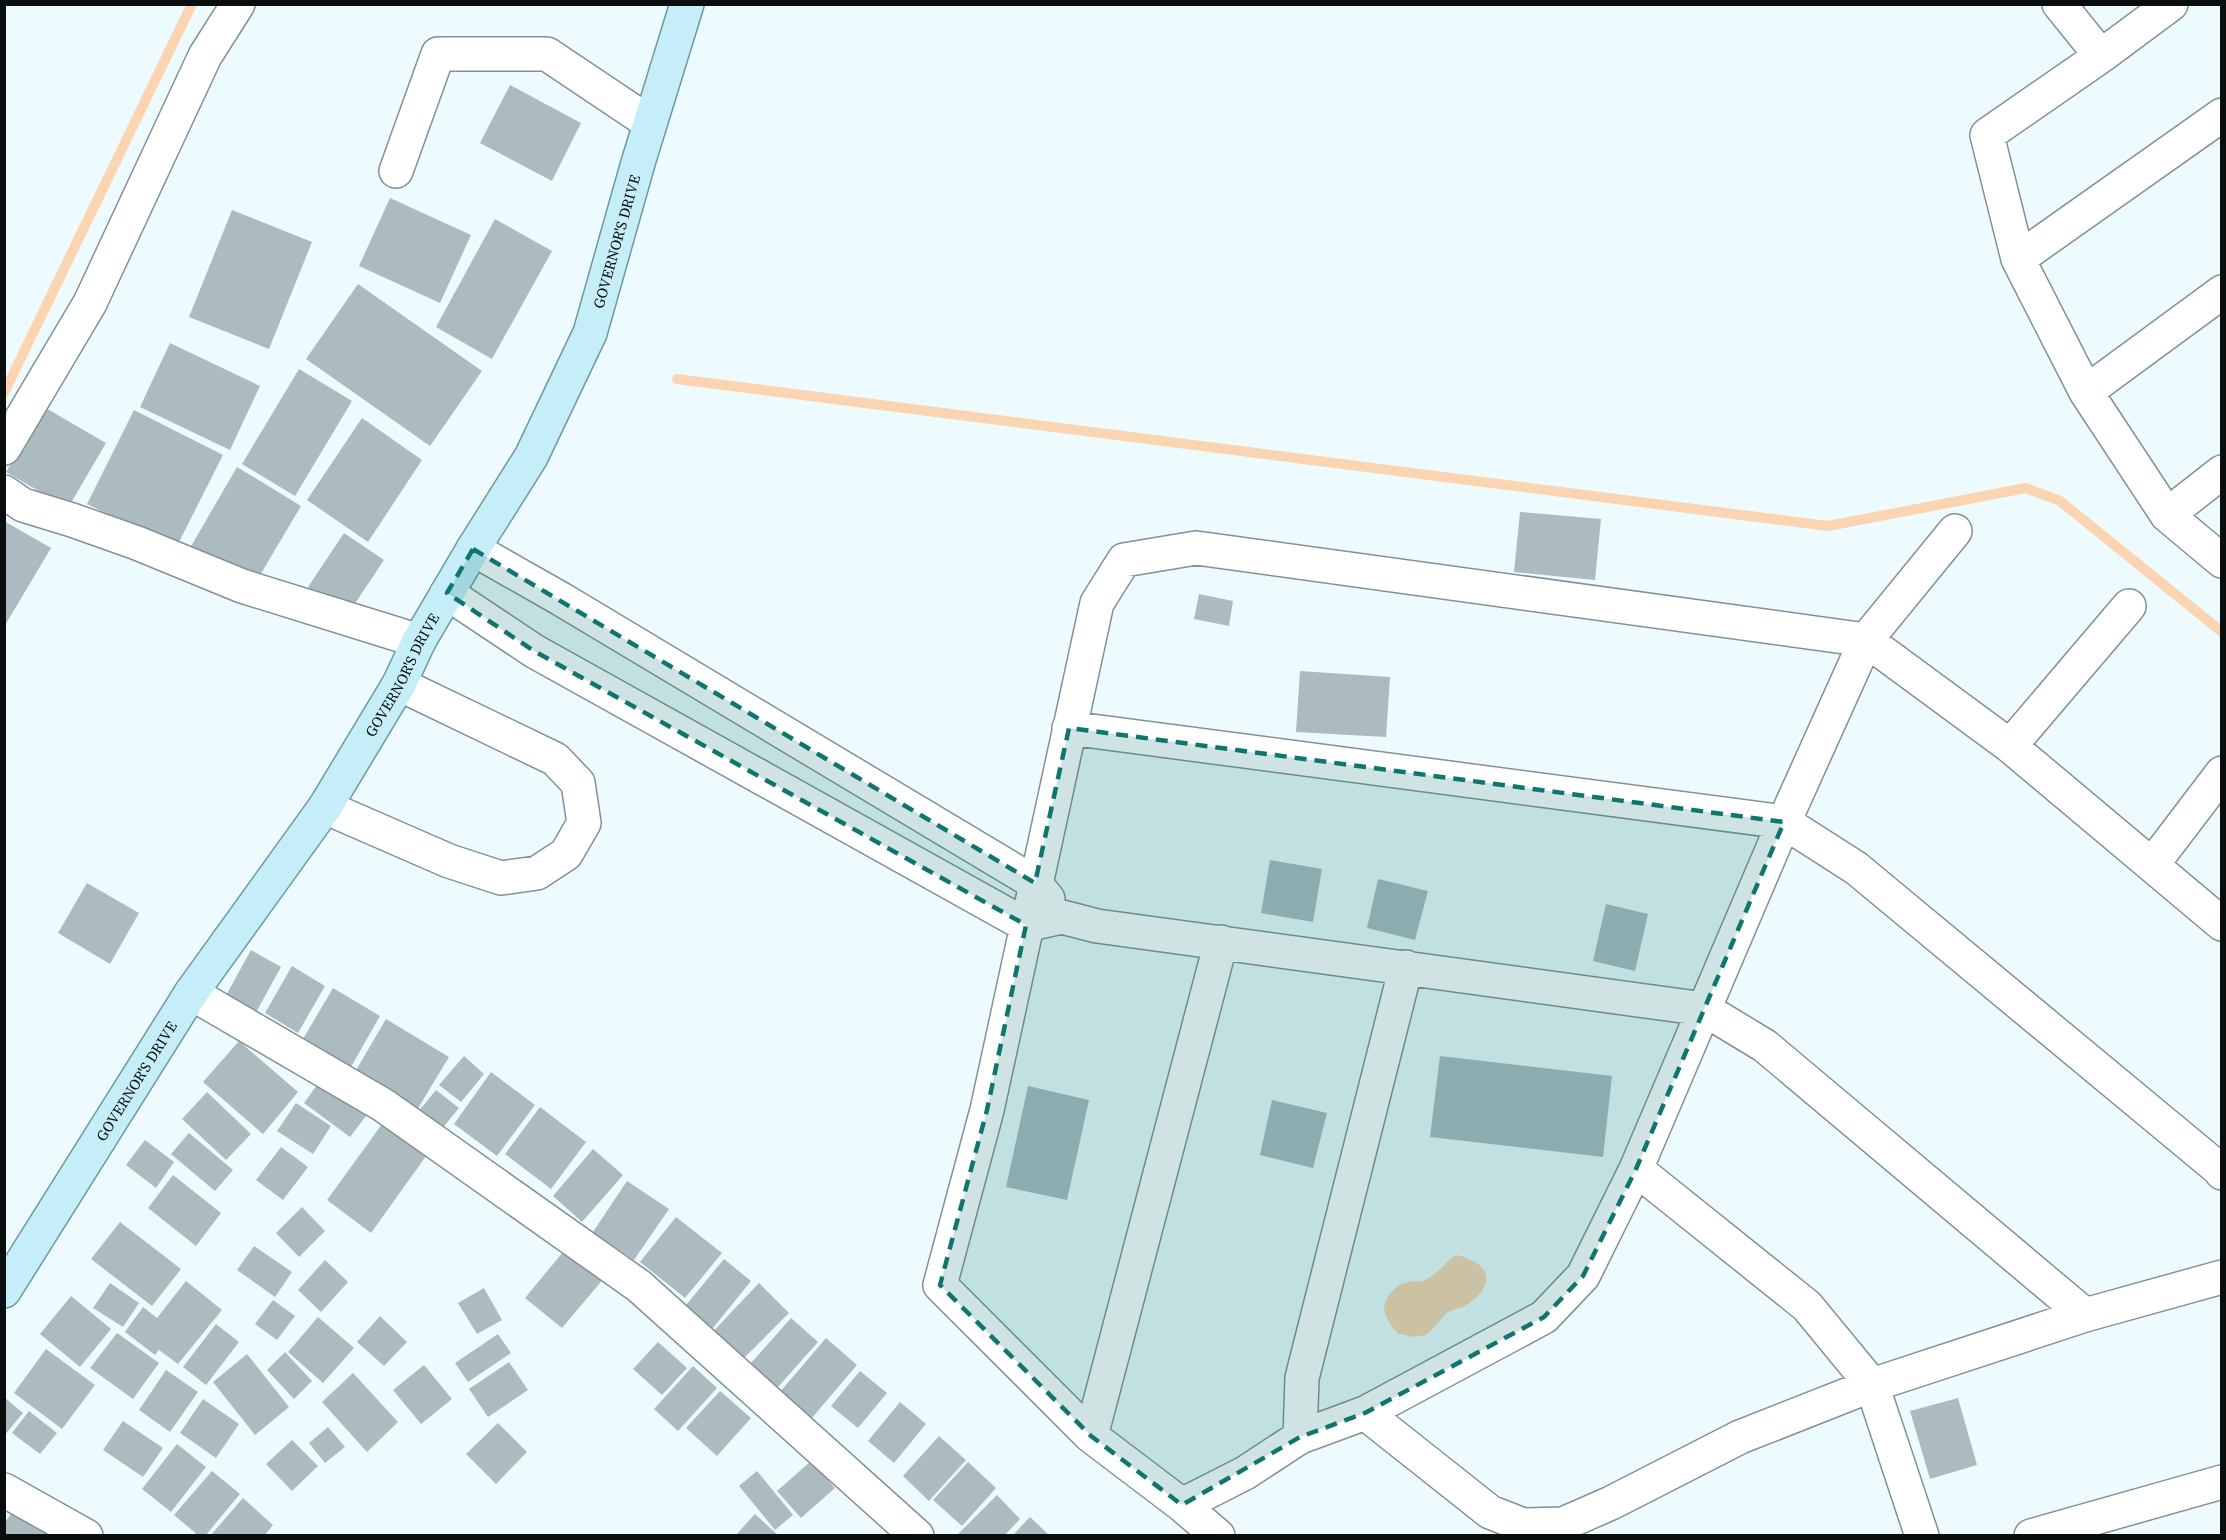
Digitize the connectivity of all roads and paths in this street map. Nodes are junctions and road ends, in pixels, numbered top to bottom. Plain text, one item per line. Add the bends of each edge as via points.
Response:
1 (238, 4) edge
2 (687, 4) edge
3 (2059, 4) edge
4 (2171, 4) edge
5 (2101, 56) junction
6 (2222, 115) edge
7 (650, 123) junction
8 (396, 171) dead end
9 (2018, 259) junction
10 (2222, 292) edge
11 (2086, 392) junction
12 (4, 448) edge
13 (2222, 472) edge
14 (4, 492) edge
15 (2167, 515) junction
16 (1955, 531) dead end
17 (473, 549) junction
18 (2222, 561) edge
19 (447, 593) junction
20 (2129, 606) dead end
21 (1866, 640) junction
22 (419, 641) junction
23 (399, 684) junction
24 (1069, 728) junction
25 (2010, 746) junction
26 (2222, 773) edge
27 (325, 807) junction
28 (1784, 822) junction
29 (2152, 865) junction
30 (1035, 883) junction
31 (1062, 917) junction
32 (2222, 924) edge
33 (1026, 925) junction
34 (1221, 942) junction
35 (1406, 967) junction
36 (191, 993) junction
37 (1704, 1010) junction
38 (1636, 1169) junction
39 (2222, 1173) edge
40 (2222, 1277) edge
41 (4, 1292) edge
42 (2085, 1315) junction
43 (1872, 1385) junction
44 (1365, 1413) junction
45 (1091, 1436) junction
46 (1300, 1437) junction
47 (2222, 1482) edge
48 (4, 1490) edge
49 (1182, 1505) junction
50 (897, 1529) edge
51 (86, 1536) edge
52 (1218, 1536) edge
53 (1922, 1536) edge
54 (2031, 1536) edge

1 - 12 street via 205,56 90,303
2 - 7 main road, GOVERNOR'S DRIVE
3 - 5 street
4 - 5 street
5 - 9 street via 1987,135
6 - 9 street
7 - 8 street via 547,54 438,54
7 - 17 main road, GOVERNOR'S DRIVE via 590,333 531,457
9 - 11 street
10 - 11 street
11 - 15 street
13 - 15 street
14 - 22 street via 23,505 137,543 242,586
15 - 18 street
16 - 21 street
17 - 19 main road, GOVERNOR'S DRIVE
17 - 30 street
19 - 22 main road, GOVERNOR'S DRIVE
19 - 33 street via 534,651
20 - 25 street
21 - 24 street via 1196,548 1124,560 1096,603
21 - 25 street
21 - 28 street
22 - 23 main road, GOVERNOR'S DRIVE
23 - 27 main road, GOVERNOR'S DRIVE
23 - 27 street via 555,759 578,783 584,823 566,854 537,873 501,878 449,861
24 - 28 street
24 - 30 street
25 - 29 street
26 - 29 street
27 - 36 main road, GOVERNOR'S DRIVE
28 - 37 street
28 - 39 street via 1856,868
29 - 32 street
30 - 31 street
30 - 33 street
31 - 33 street
31 - 34 street via 1097,926
33 - 45 street via 987,1110 940,1285
34 - 35 street
34 - 45 street
35 - 37 street
35 - 46 street via 1302,1378
36 - 41 main road, GOVERNOR'S DRIVE
36 - 50 street via 383,1105 639,1286
37 - 38 street
37 - 42 street via 1765,1046
38 - 43 street via 1807,1306
38 - 44 street via 1583,1276 1544,1317
40 - 42 street
42 - 43 street
43 - 44 street via 1740,1437 1563,1524 1523,1525 1490,1512
43 - 53 street
44 - 46 street
45 - 49 street
46 - 49 street via 1245,1473
47 - 54 street
48 - 51 street
49 - 52 street

